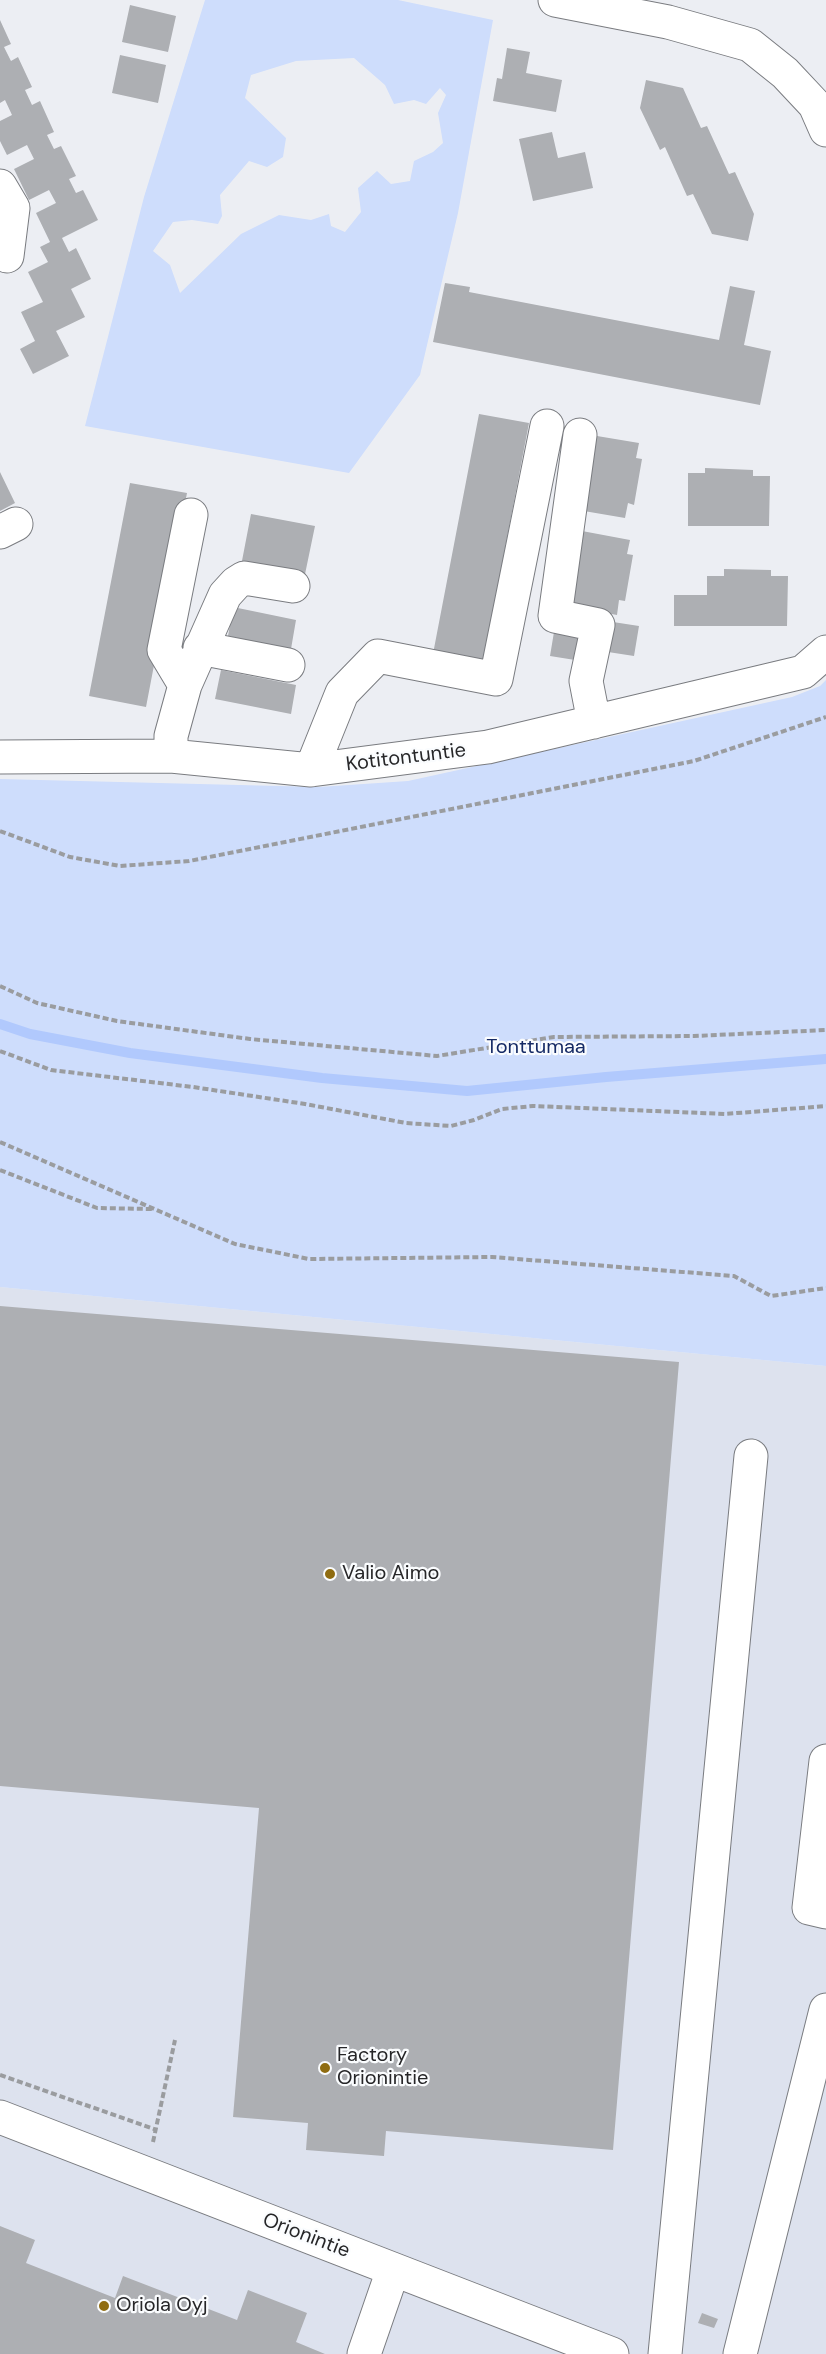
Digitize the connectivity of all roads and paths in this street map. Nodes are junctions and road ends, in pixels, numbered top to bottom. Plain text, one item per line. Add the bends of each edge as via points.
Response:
1 (555, 0) edge
2 (826, 130) edge
3 (0, 186) edge
4 (7, 255) dead end
5 (547, 426) dead end
6 (580, 435) dead end
7 (191, 515) dead end
8 (293, 586) dead end
9 (200, 648) junction
10 (815, 662) edge
11 (288, 665) dead end
12 (185, 685) junction
13 (826, 717) edge
14 (594, 723) junction
15 (171, 756) junction
16 (0, 757) edge
17 (311, 770) junction
18 (0, 831) edge
19 (0, 987) edge
20 (826, 1030) edge
21 (0, 1051) edge
22 (826, 1106) edge
23 (0, 1142) edge
24 (0, 1170) edge
25 (155, 1210) junction
26 (826, 1288) edge
27 (751, 1456) dead end
28 (826, 1761) edge
29 (826, 1912) edge
30 (826, 2010) edge
31 (174, 2040) dead end
32 (0, 2075) edge
33 (0, 2117) edge
34 (157, 2130) junction
35 (142, 2173) junction
36 (393, 2270) junction
37 (364, 2354) edge
38 (612, 2354) edge
39 (665, 2354) edge
40 (740, 2354) edge

1 - 2 street via 668,22 750,45 807,97
3 - 4 street via 13,208
5 - 17 street via 496,679 378,656 342,693
6 - 14 street via 555,616 598,625 586,681
7 - 12 street via 164,650
8 - 9 street via 244,578 236,583 225,595
9 - 11 street
9 - 12 street
10 - 14 street, Kotitontuntie
12 - 15 street via 171,736
13 - 18 path via 693,761 189,861 120,866 70,857
14 - 17 street, Kotitontuntie via 488,747
15 - 16 street, Kotitontuntie
15 - 17 street, Kotitontuntie
19 - 20 path via 37,1003 117,1021 250,1039 437,1056 554,1037
21 - 22 path via 51,1070 193,1087 406,1123 452,1126 502,1108 533,1106 725,1114
23 - 25 path
24 - 25 path via 97,1208
25 - 26 path via 235,1244 309,1259 492,1257 734,1276 771,1296
27 - 39 street
28 - 29 street via 809,1908
30 - 40 street
31 - 34 path
32 - 34 path
33 - 35 street, Orionintie
34 - 35 path
35 - 36 street, Orionintie
36 - 37 street
36 - 38 street, Orionintie

